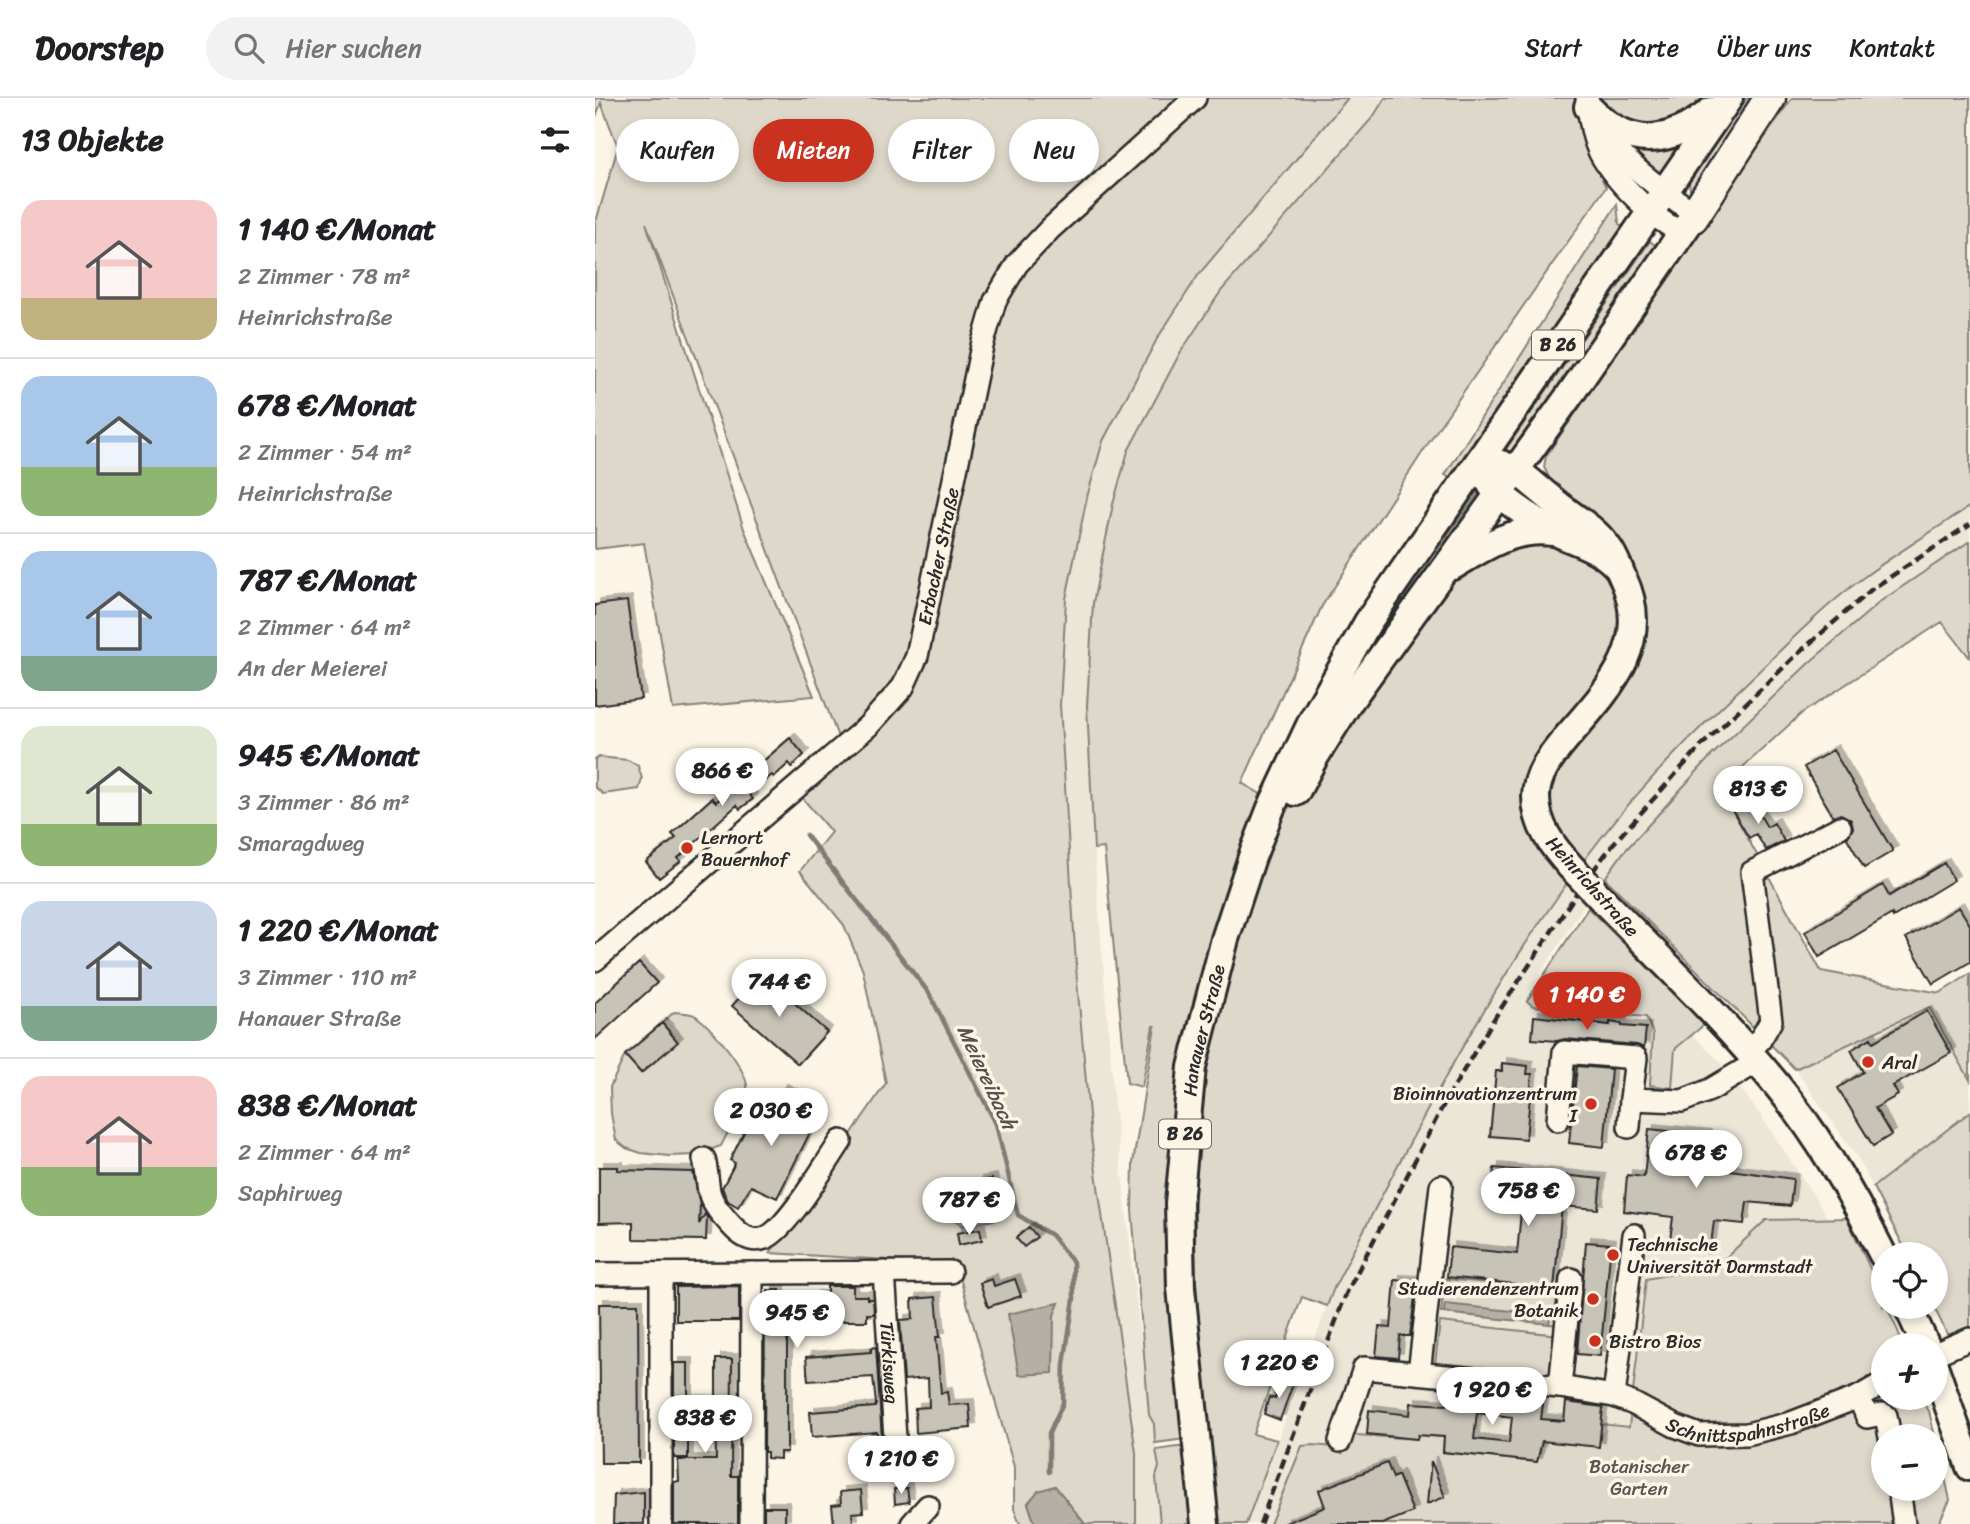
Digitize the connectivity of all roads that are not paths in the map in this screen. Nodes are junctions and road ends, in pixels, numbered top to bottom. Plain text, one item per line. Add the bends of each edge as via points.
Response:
1 (1195, 98) edge
2 (1727, 98) edge
3 (1742, 98) edge
4 (1770, 98) edge
5 (1588, 102) edge
6 (1670, 211) junction
7 (1497, 462) junction
8 (1499, 493) junction
9 (1555, 532) junction
10 (1619, 569) junction
11 (1434, 583) junction
12 (1840, 827) dead end
13 (1233, 915) junction
14 (595, 960) edge
15 (1753, 1057) junction
16 (1631, 1099) junction
17 (1558, 1120) dead end
18 (1629, 1127) dead end
19 (841, 1141) dead end
20 (705, 1159) dead end
21 (1441, 1186) dead end
22 (1635, 1235) dead end
23 (1876, 1242) edge
24 (884, 1272) junction
25 (950, 1272) dead end
26 (753, 1273) junction
27 (595, 1274) edge
28 (661, 1274) junction
29 (1571, 1279) dead end
30 (1970, 1339) edge
31 (1948, 1348) edge
32 (1419, 1373) junction
33 (1560, 1387) junction
34 (1871, 1390) edge
35 (1614, 1396) junction
36 (1859, 1397) junction
37 (1948, 1405) edge
38 (1888, 1424) edge
39 (1340, 1441) dead end
40 (896, 1453) dead end
41 (1970, 1467) edge
42 (1901, 1501) edge
43 (928, 1506) dead end
44 (660, 1524) edge
45 (751, 1524) edge
46 (912, 1524) edge
47 (1205, 1524) edge
48 (1904, 1524) edge

1 - 14 street, Erbacher Straße via 1032,247 995,301 917,656 903,687 852,741
2 - 5 main road via 1686,129 1650,138 1619,131 1600,119
2 - 6 main road, B 26
3 - 6 main road
4 - 6 highway, B 26
5 - 6 street via 1600,153 1615,175
6 - 7 main road, B 26
6 - 7 main road, B 26
7 - 8 main road, B 26
7 - 10 main road, Heinrichstraße via 1599,537
7 - 13 main road, B 26 via 1405,566 1334,678 1271,808
8 - 9 main road
8 - 11 main road, B 26
9 - 10 main road via 1603,553
9 - 11 main road via 1526,531 1500,538
10 - 15 main road, Heinrichstraße, bridge via 1632,600 1633,626 1626,658 1613,683 1551,756 1537,785 1541,823 1571,867
11 - 13 main road, B 26 via 1314,758
12 - 15 street via 1752,873 1771,1021
13 - 47 main road, Hanauer Straße / B 26 via 1192,1067 1179,1203 1181,1288
15 - 16 street via 1710,1090 1682,1101
15 - 23 main road, Heinrichstraße via 1826,1152
16 - 17 street via 1636,1058 1564,1052
16 - 18 street
19 - 20 street via 783,1225 764,1239 749,1239 736,1231 715,1206
21 - 32 street
22 - 35 street
24 - 25 street
24 - 26 street
24 - 40 street, Türkisweg
26 - 28 street
26 - 45 street
27 - 28 street
28 - 44 street
29 - 33 street
30 - 31 street
32 - 33 street, Schnittspahnstraße
32 - 39 street, Schnittspahnstraße via 1364,1368
33 - 35 street, Schnittspahnstraße
34 - 36 street, Schnittspahnstraße
35 - 36 street, Schnittspahnstraße via 1699,1435 1747,1434
36 - 38 street via 1867,1417 1882,1414
37 - 41 main road
42 - 48 street
43 - 46 street

